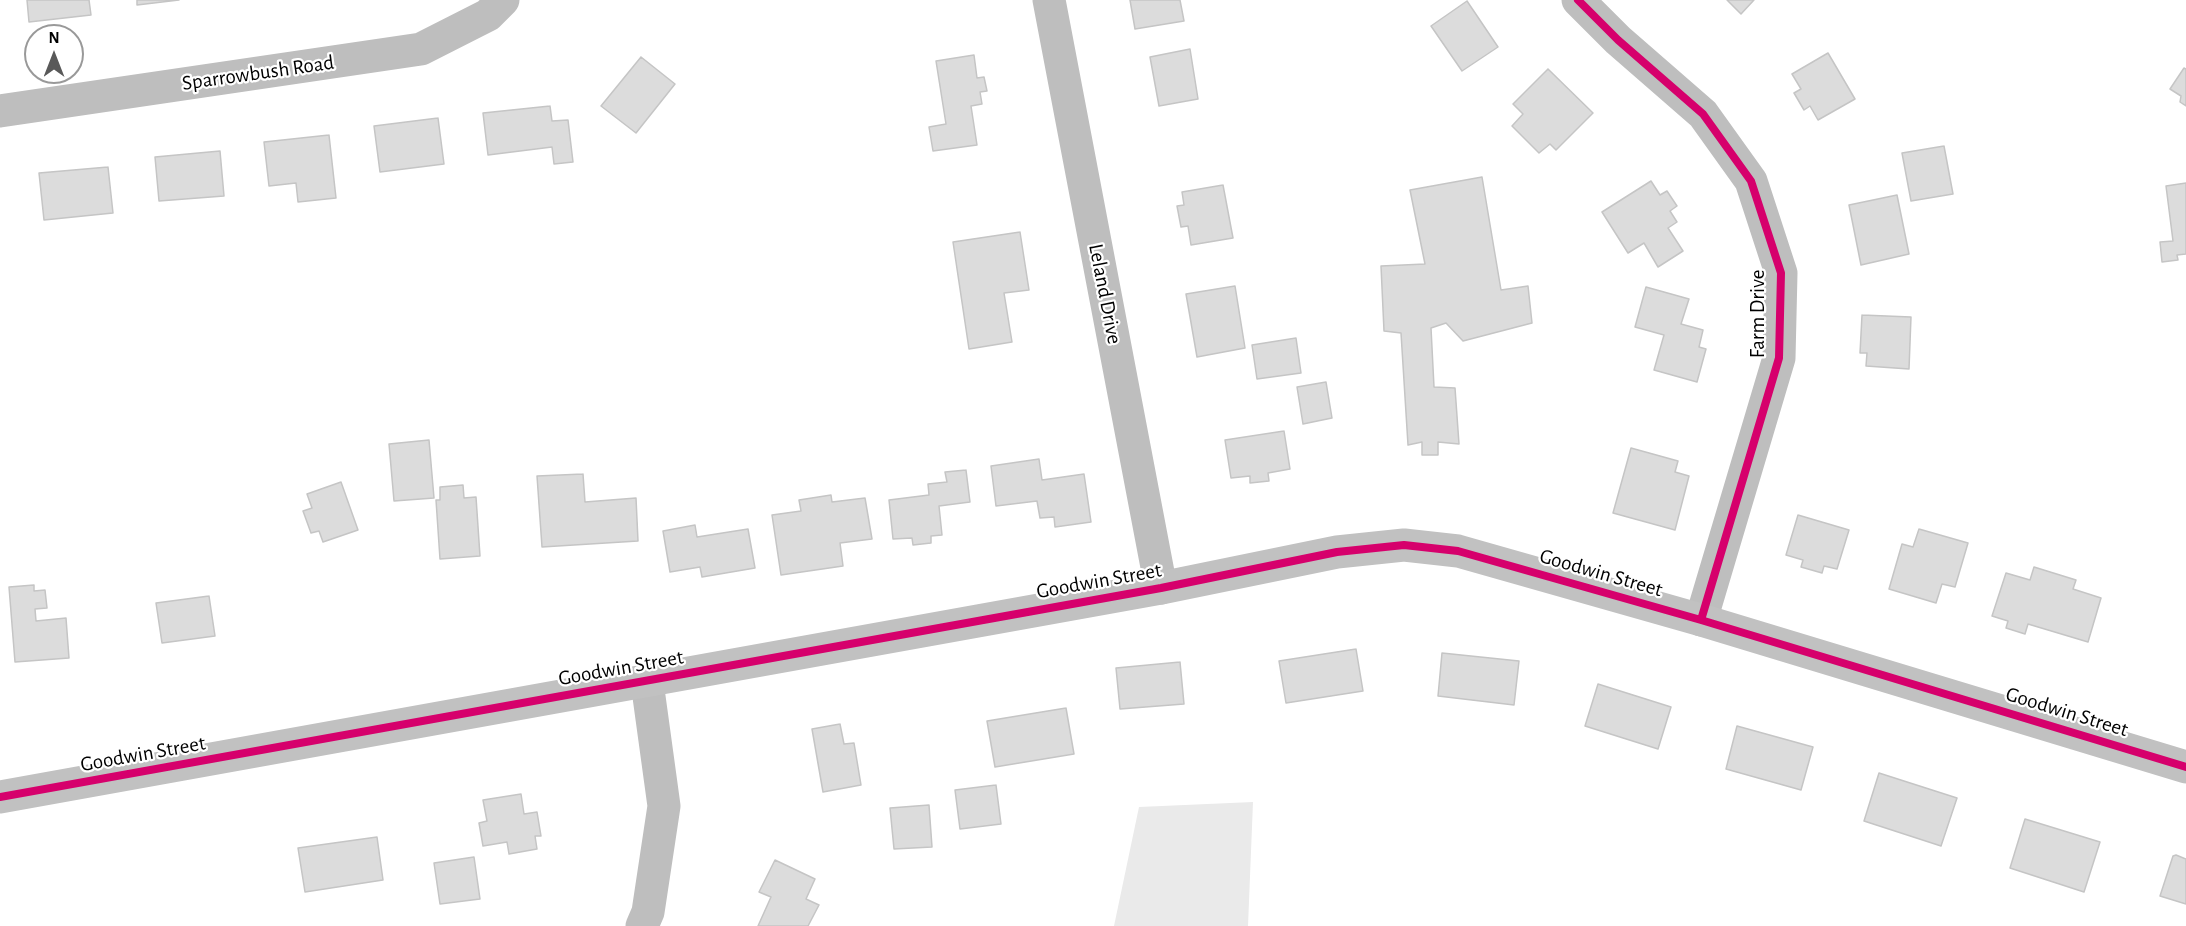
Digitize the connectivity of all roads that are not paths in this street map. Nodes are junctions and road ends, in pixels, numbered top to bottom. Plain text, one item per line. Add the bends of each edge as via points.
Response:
1 (503, 0) edge
2 (1049, 0) edge
3 (1578, 0) edge
4 (0, 111) edge
5 (1161, 588) junction
6 (1701, 620) junction
7 (647, 682) junction
8 (2186, 767) edge
9 (0, 797) edge
10 (642, 926) edge

1 - 4 street, Sparrowbush Road via 488,15 421,50
2 - 5 street, Leland Drive
3 - 6 street, Farm Drive via 1703,114 1751,181 1781,273 1779,358
5 - 6 street, Goodwin Street via 1337,552 1404,545 1458,551
5 - 7 street, Goodwin Street
6 - 8 street, Goodwin Street
7 - 9 street, Goodwin Street
7 - 10 street via 664,806 648,912

